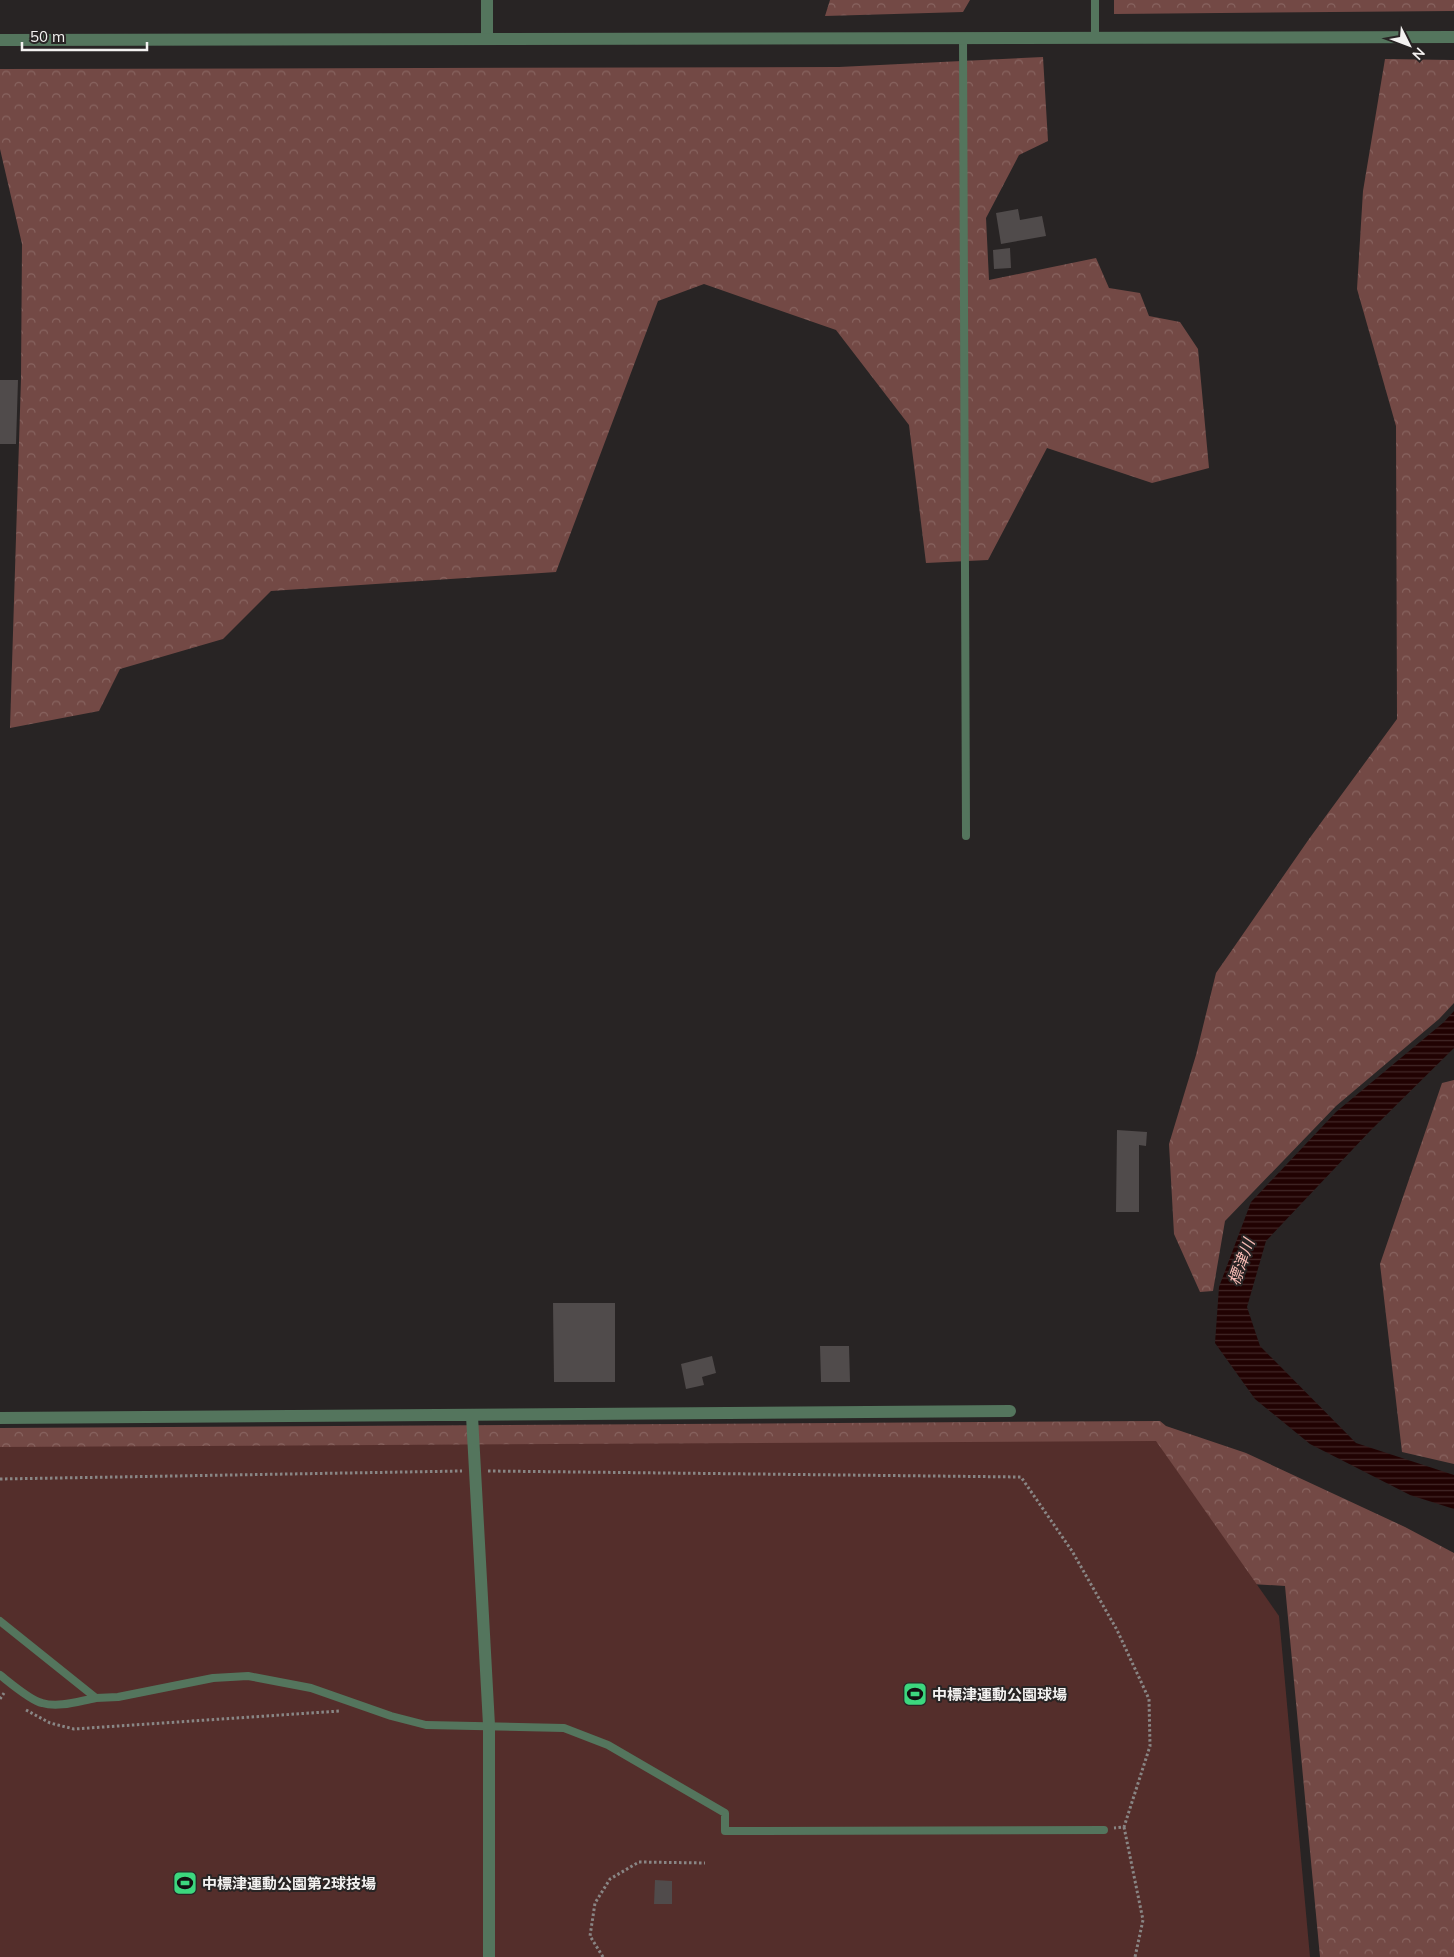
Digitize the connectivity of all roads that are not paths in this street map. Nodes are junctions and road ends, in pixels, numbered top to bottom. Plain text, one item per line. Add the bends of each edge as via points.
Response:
1 (487, 0) edge
2 (1095, 0) edge
3 (1454, 37) edge
4 (963, 38) junction
5 (1095, 38) junction
6 (487, 39) junction
7 (0, 40) edge
8 (966, 836) dead end
9 (1010, 1411) dead end
10 (472, 1416) junction
11 (0, 1418) edge
12 (0, 1621) edge
13 (0, 1675) edge
14 (96, 1698) junction
15 (489, 1725) junction
16 (1104, 1830) road end
17 (489, 1957) edge

1 - 6 street
2 - 5 lane
3 - 5 street
4 - 5 street
4 - 6 street
4 - 8 lane
6 - 7 street
9 - 10 street
10 - 11 street
10 - 15 street
12 - 14 lane
13 - 14 lane via 41,1703 60,1704
14 - 15 lane via 118,1697 214,1678 248,1676 311,1688 426,1725
15 - 16 lane via 564,1728 608,1745 725,1813 725,1830
15 - 17 street

